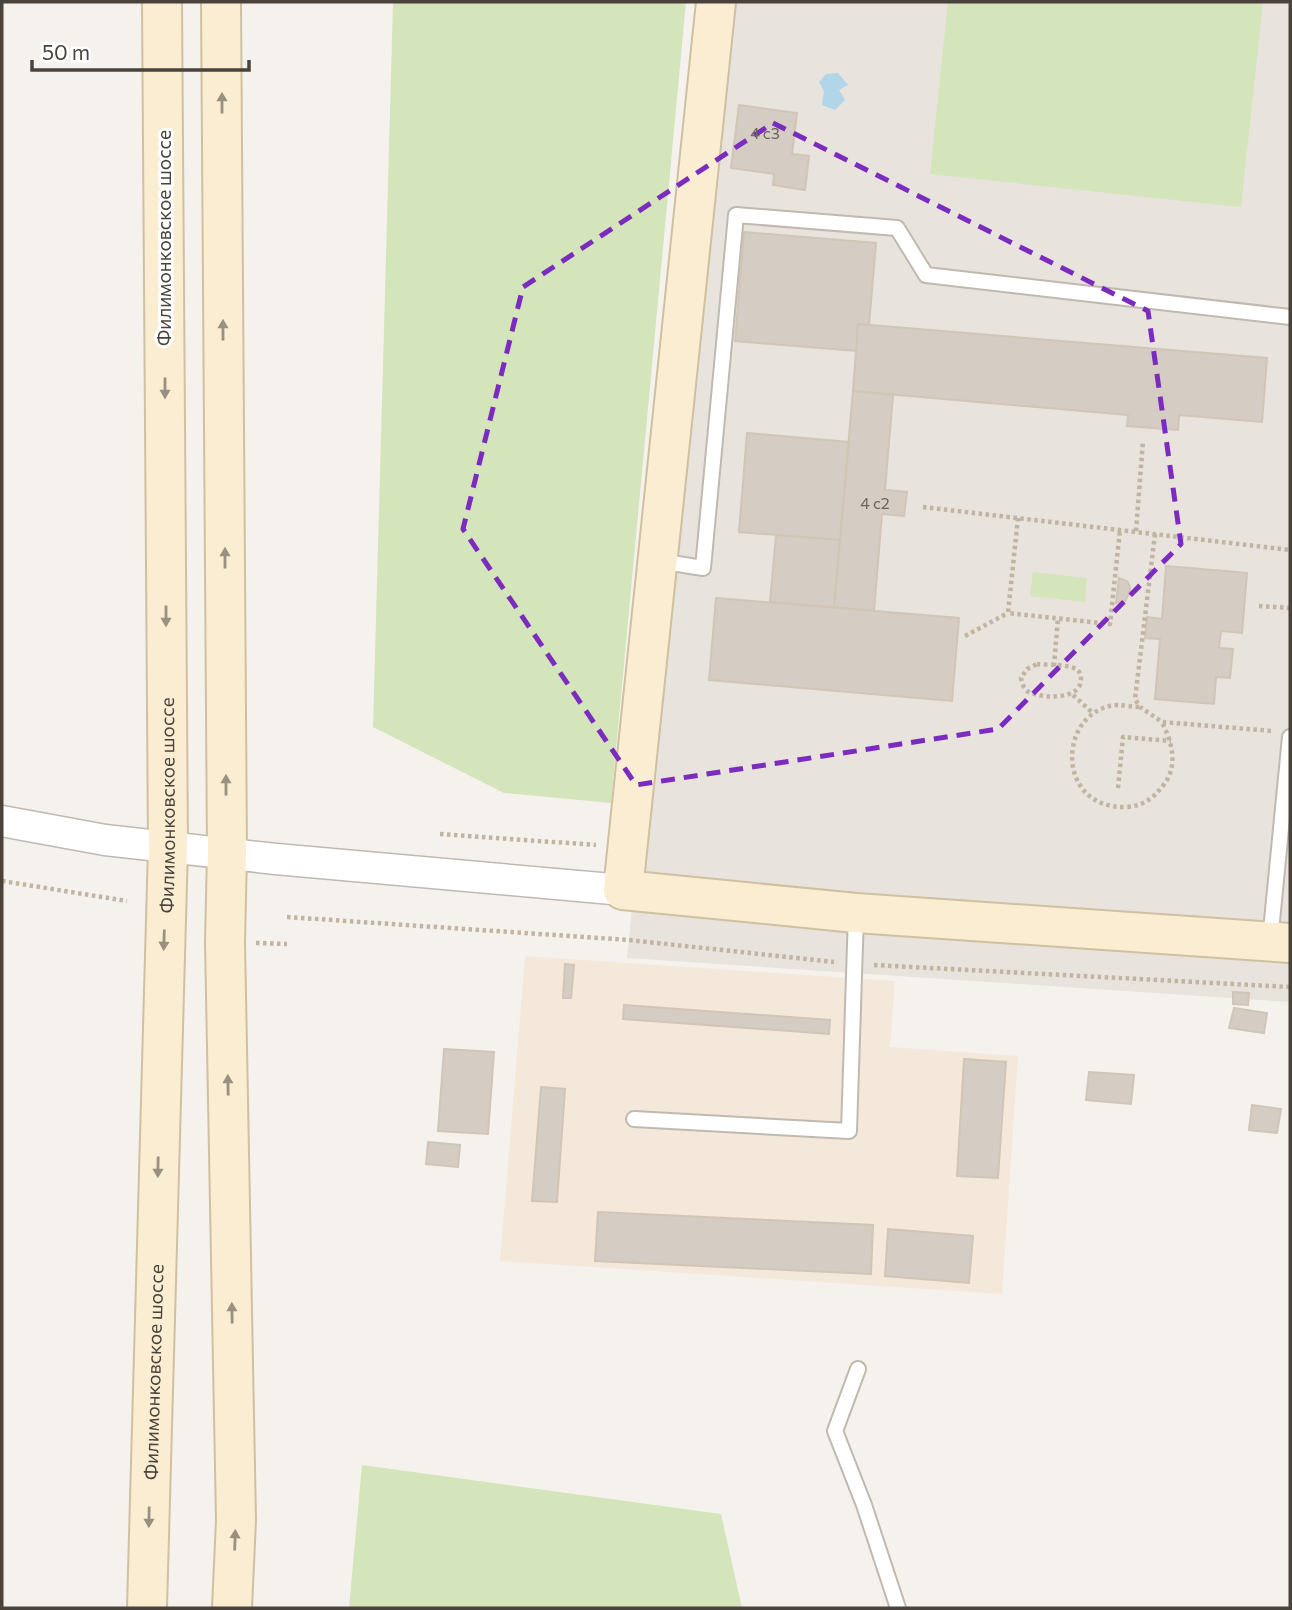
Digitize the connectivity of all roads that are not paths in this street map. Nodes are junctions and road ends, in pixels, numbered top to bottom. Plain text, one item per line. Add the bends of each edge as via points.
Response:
1 (162, 2) edge
2 (221, 2) edge
3 (716, 2) edge
4 (1290, 317) edge
5 (656, 561) junction
6 (1284, 734) edge
7 (1288, 771) edge
8 (2, 821) edge
9 (167, 847) junction
10 (227, 853) junction
11 (622, 890) junction
12 (856, 913) junction
13 (1280, 942) edge
14 (634, 1119) dead end
15 (858, 1369) dead end
16 (147, 1608) edge
17 (232, 1608) edge
18 (898, 1608) edge

1 -> 9 main road, Филимонковское шоссе
10 -> 2 main road
3 - 5 main road
4 - 5 lane via 926,275 897,228 736,215 703,568
5 - 11 main road
6 - 7 lane
7 - 13 lane
8 - 9 street
9 - 10 street
9 -> 16 main road, Филимонковское шоссе
10 - 11 street
17 -> 10 main road via 236,1520 225,970
11 - 12 main road
12 - 13 main road
12 - 14 lane via 849,1132
15 - 18 lane via 835,1431

